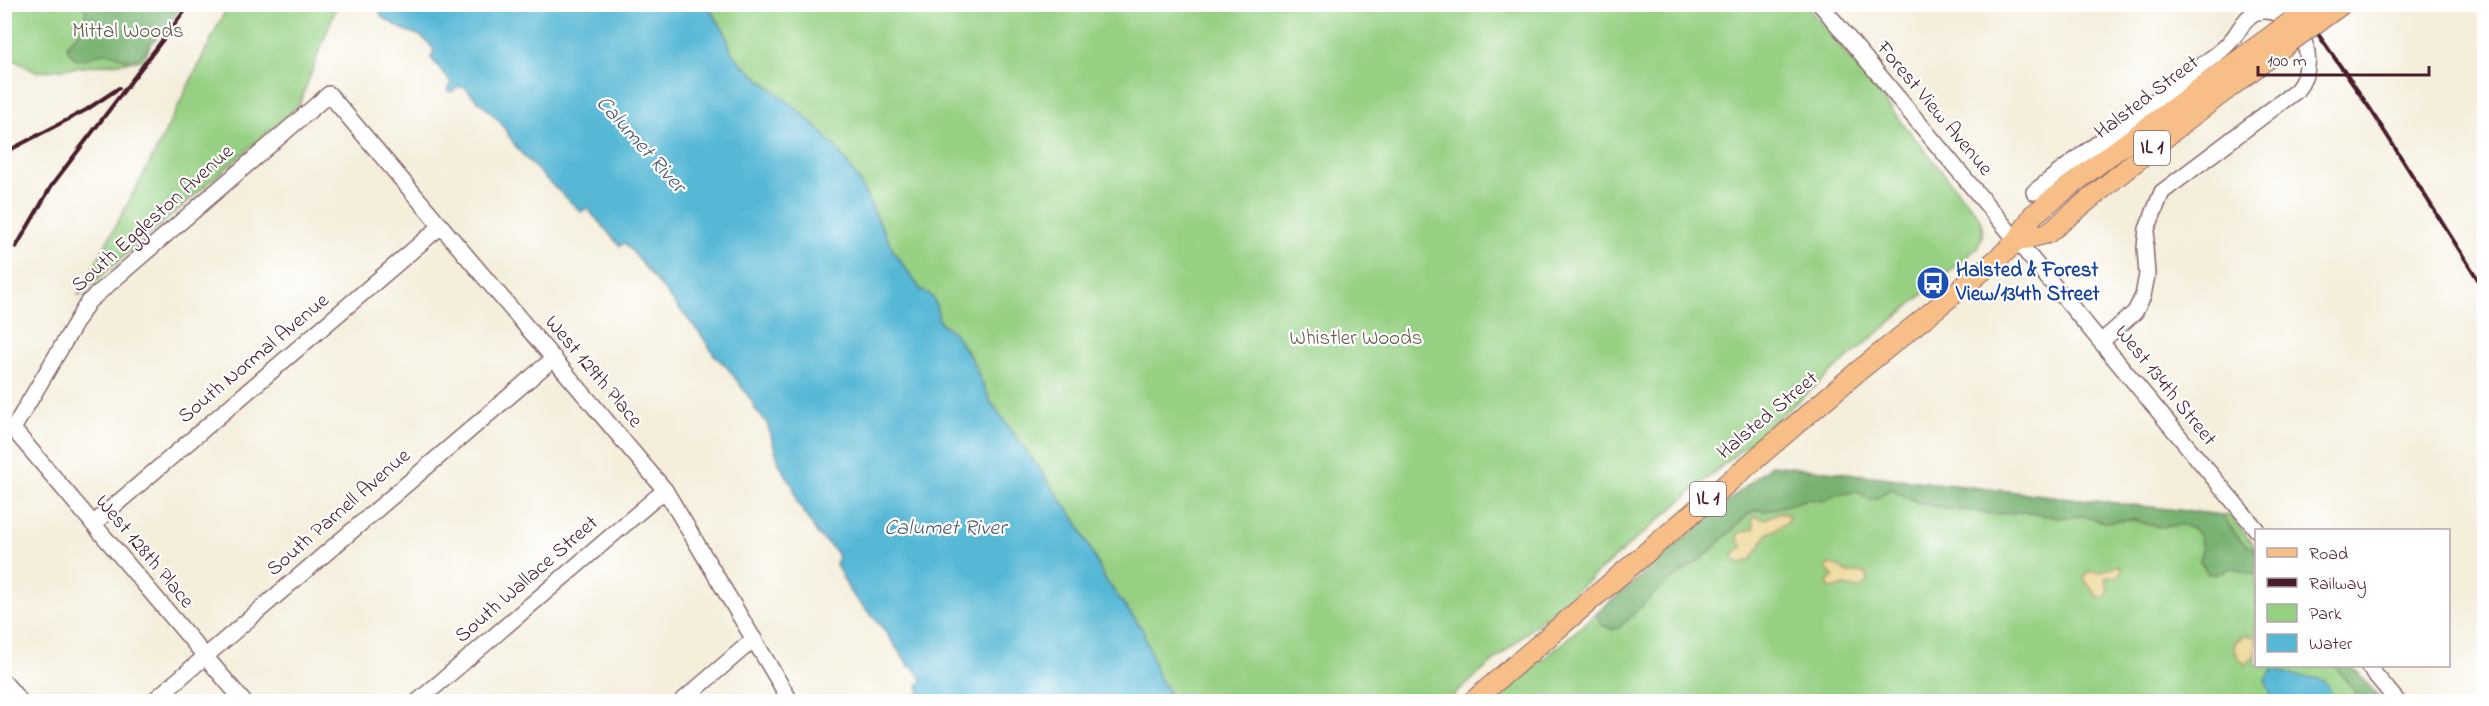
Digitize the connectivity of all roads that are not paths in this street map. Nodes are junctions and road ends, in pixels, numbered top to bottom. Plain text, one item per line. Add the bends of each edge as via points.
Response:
1 (1820, 4) edge
2 (2316, 4) edge
3 (2342, 4) edge
4 (2279, 40) junction
5 (329, 94) joint
6 (2034, 192) dead end
7 (441, 226) junction
8 (2017, 241) junction
9 (2102, 341) junction
10 (554, 358) junction
11 (13, 429) joint
12 (665, 490) junction
13 (93, 524) junction
14 (2255, 529) edge
15 (754, 639) junction
16 (205, 656) junction
17 (2369, 667) edge
18 (4, 682) edge
19 (21, 702) edge
20 (152, 702) edge
21 (244, 702) edge
22 (417, 702) edge
23 (681, 702) edge
24 (791, 702) edge
25 (1472, 702) edge
26 (2398, 702) edge

1 - 8 street, Forest View Avenue
2 - 4 main road, Halsted Street / IL 1, bridge
3 - 4 main road, Halsted Street / IL 1, bridge
4 - 8 main road, Halsted Street / IL 1 via 2102,161 2033,215
5 - 7 street, West 129th Place
5 - 11 street, South Eggleston Avenue via 88,302
6 - 9 street via 2210,60 2246,19 2264,10 2282,13 2307,43 2305,81 2286,100 2162,192 2147,230 2143,296 2135,312
7 - 10 street, West 129th Place
7 - 13 street, South Normal Avenue
8 - 9 street, West 134th Street
8 - 25 main road, Halsted Street / IL 1 via 1856,373
9 - 14 street, West 134th Street
10 - 12 street, West 129th Place
10 - 16 street, South Parnell Avenue
11 - 13 street, West 128th Place
12 - 15 street, West 129th Place
12 - 22 street, South Wallace Street
13 - 16 street, West 128th Place
15 - 23 street
15 - 24 street, West 129th Place
16 - 20 street, South Parnell Avenue
16 - 21 street, West 128th Place
17 - 26 street
18 - 19 street

